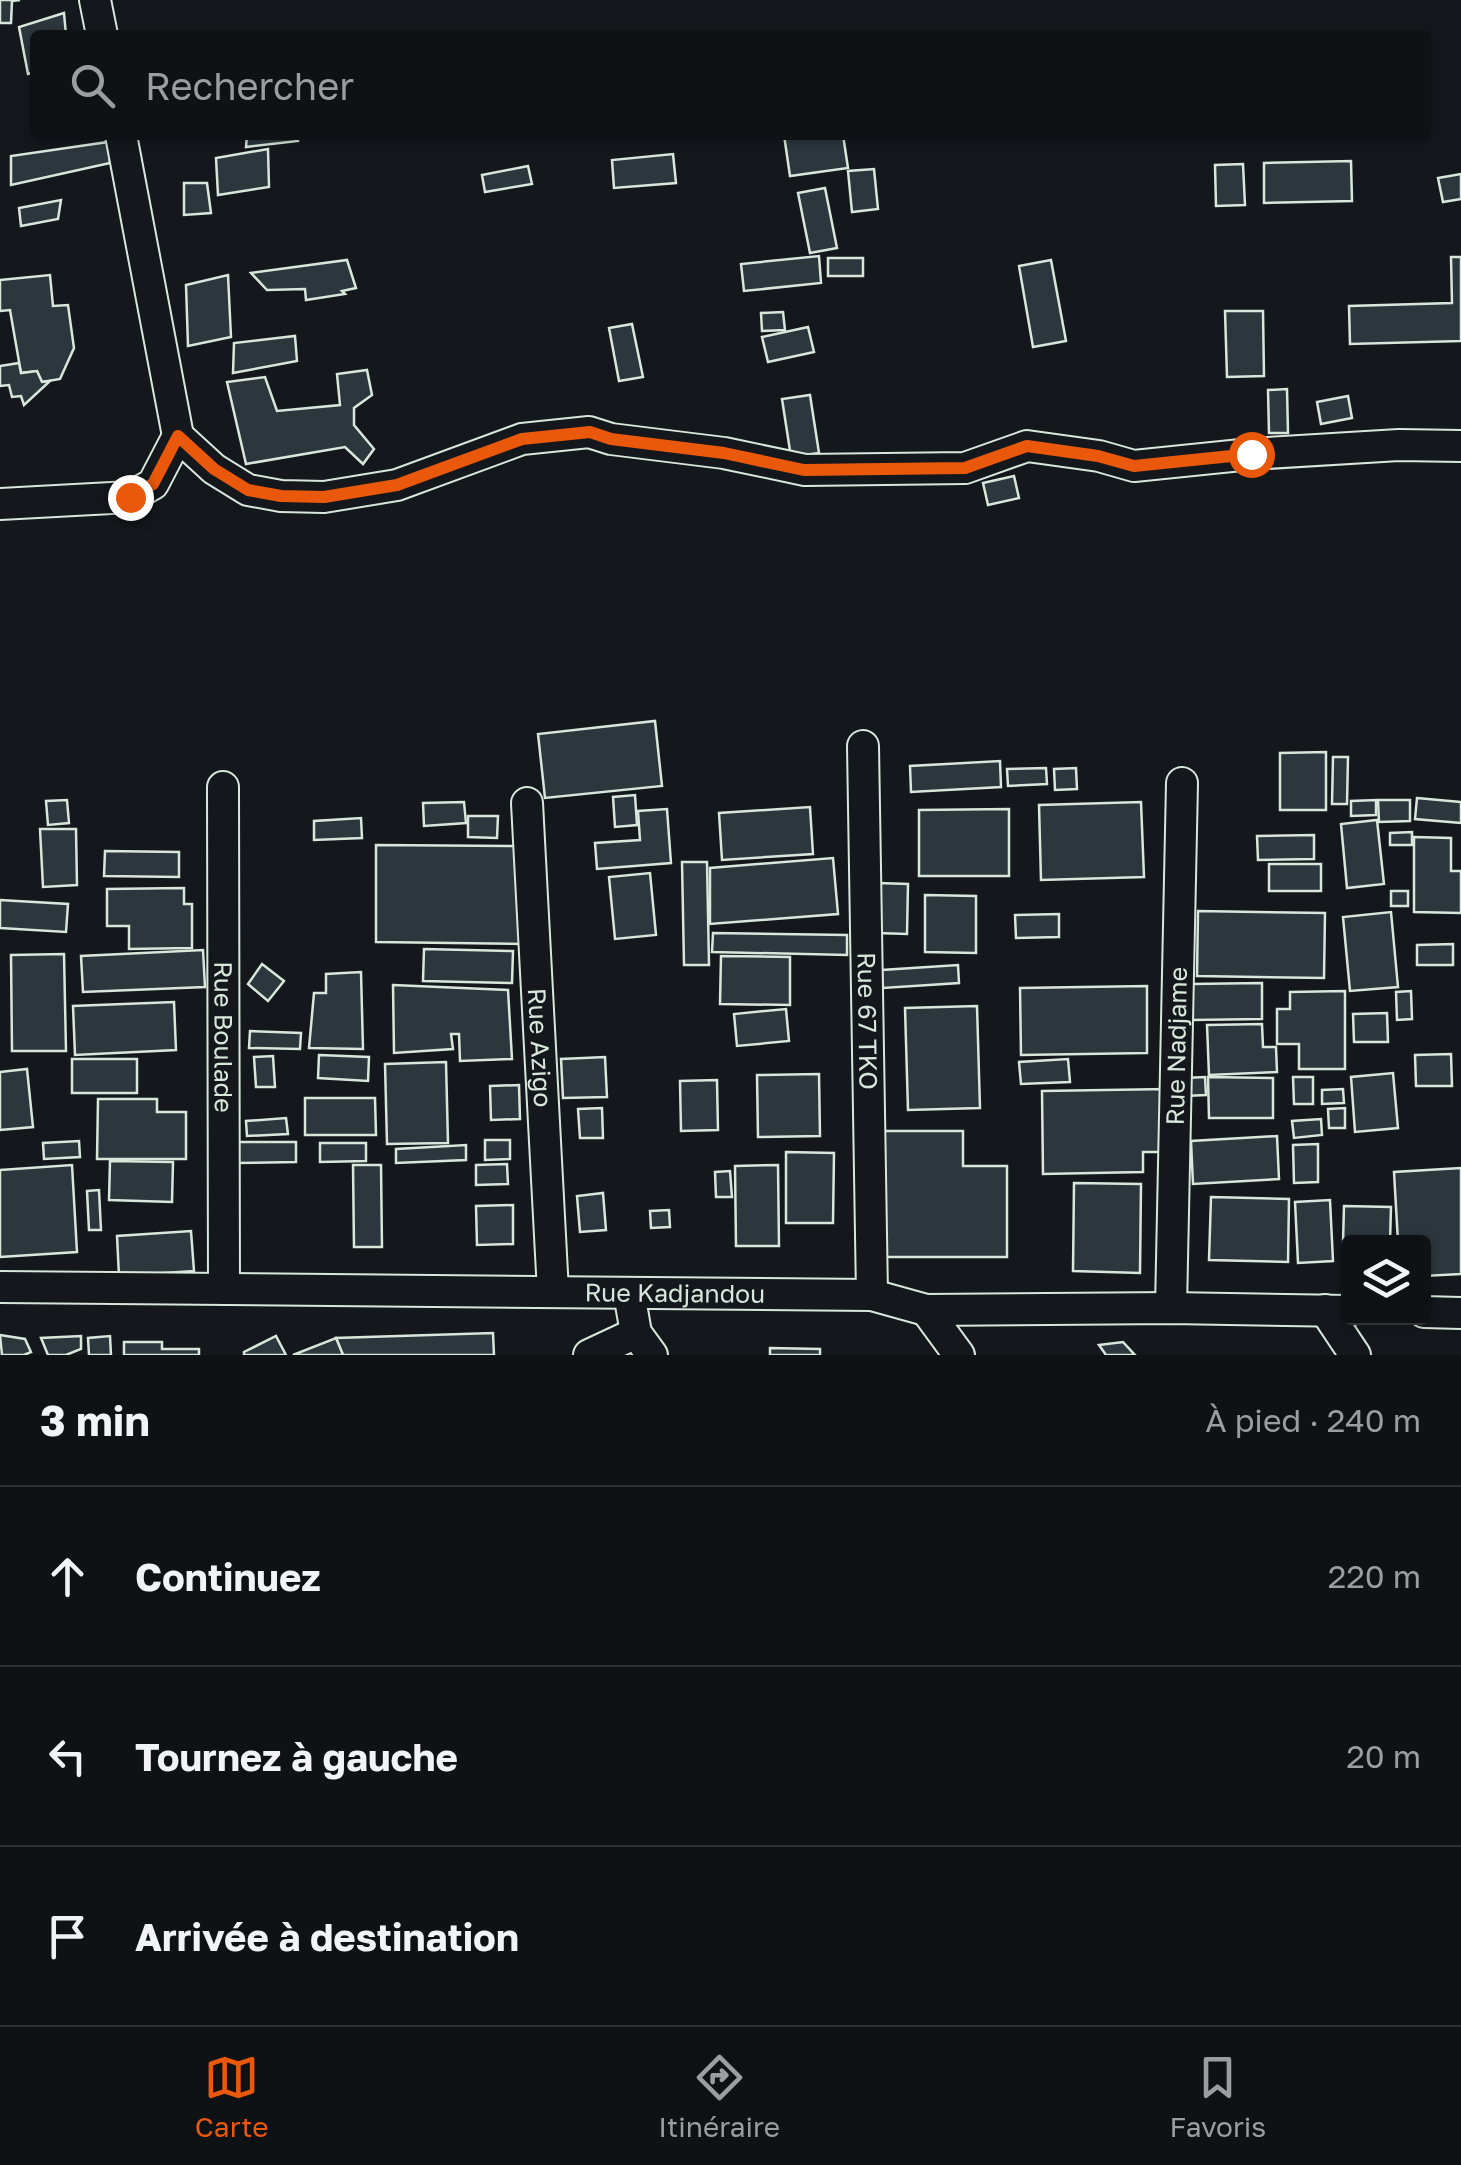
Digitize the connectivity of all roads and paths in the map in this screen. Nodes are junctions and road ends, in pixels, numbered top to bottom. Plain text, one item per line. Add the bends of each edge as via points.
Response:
1 (95, 0) edge
2 (101, 30) edge
3 (122, 140) edge
4 (178, 436) junction
5 (1461, 446) edge
6 (0, 504) edge
7 (863, 746) dead end
8 (1182, 783) dead end
9 (222, 787) dead end
10 (527, 804) dead end
11 (0, 1287) edge
12 (224, 1289) junction
13 (553, 1292) junction
14 (630, 1293) junction
15 (872, 1296) junction
16 (1171, 1308) junction
17 (926, 1310) junction
18 (1337, 1310) edge
19 (1431, 1312) edge
20 (1461, 1313) edge
21 (644, 1344) edge
22 (589, 1355) edge
23 (958, 1355) edge
24 (1356, 1355) edge

1 - 2 street
3 - 4 street
4 - 5 street via 248,490 324,497 397,485 522,439 590,432 804,470 965,468 1027,446 1134,466
4 - 6 street via 153,484 130,497
7 - 15 street, Rue 67 TKO
8 - 16 street, Rue Nadjame
9 - 12 street, Rue Boulade
10 - 13 street, Rue Azigo
11 - 12 street, Rue Kadjandou
12 - 13 street, Rue Kadjandou
13 - 14 street, Rue Kadjandou
14 - 15 street, Rue Kadjandou
14 - 21 street
15 - 17 street, Rue Kadjandou
16 - 17 street, Rue Kadjandou
16 - 18 street, Rue Kadjandou
17 - 23 street
18 - 24 street
19 - 20 street
21 - 22 street

